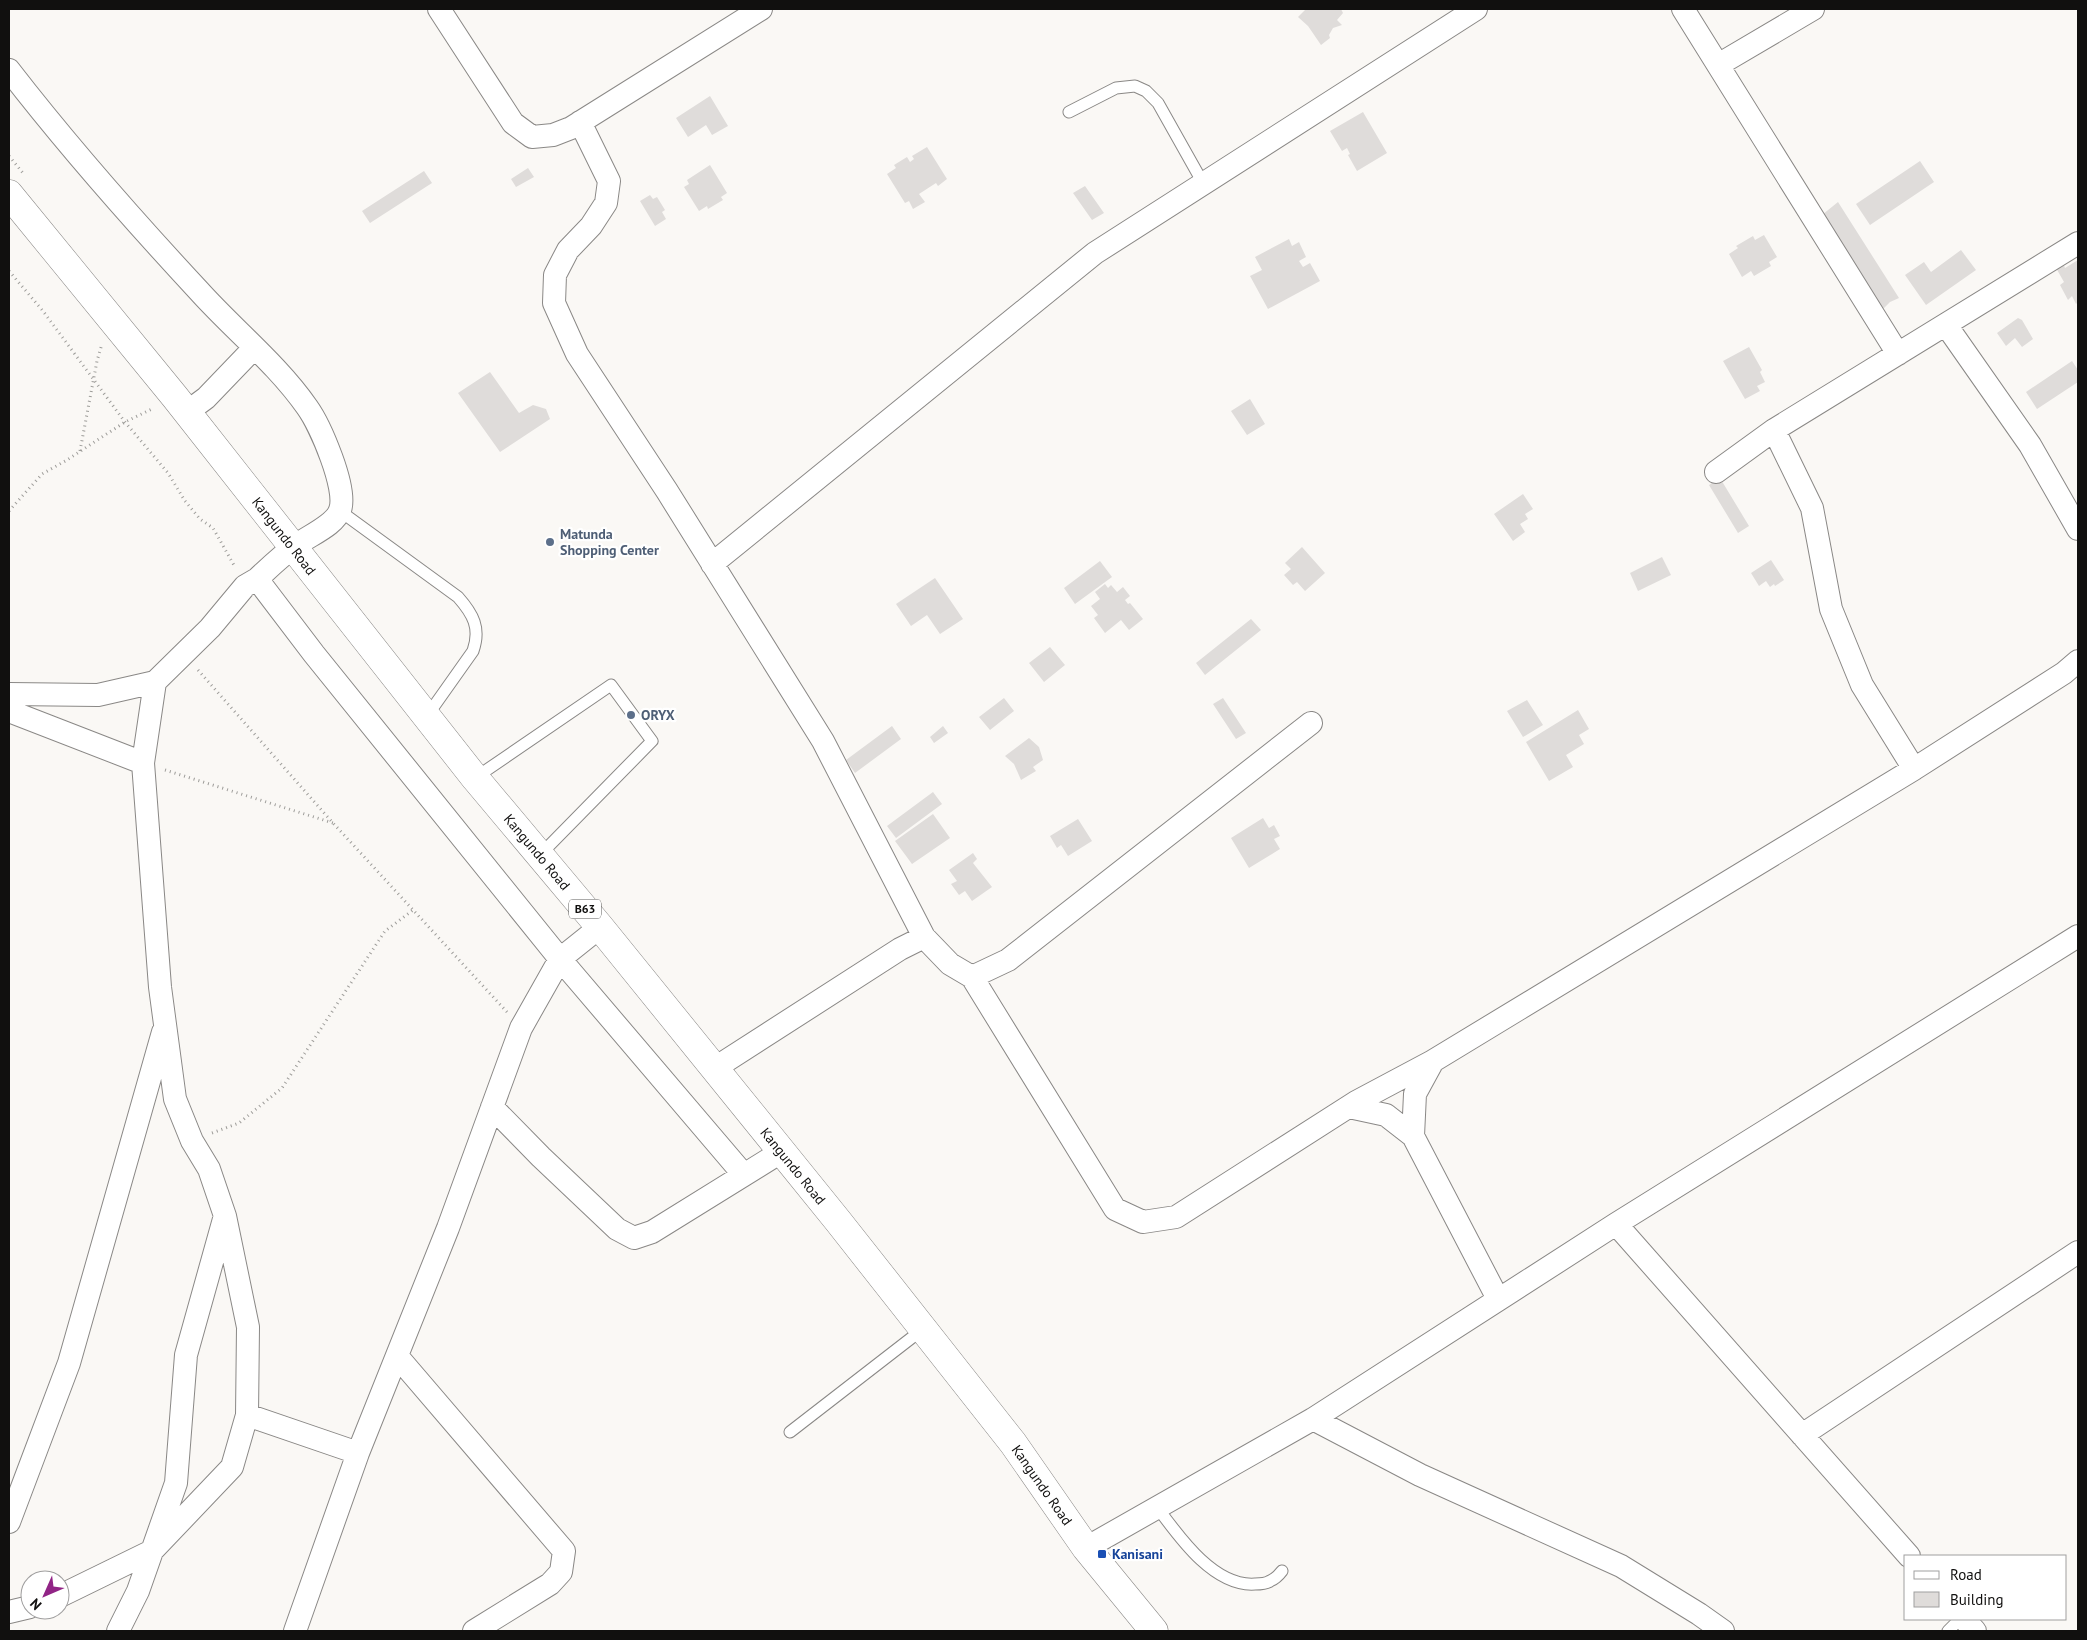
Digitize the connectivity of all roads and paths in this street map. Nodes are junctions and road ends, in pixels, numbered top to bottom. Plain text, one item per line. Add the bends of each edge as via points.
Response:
1 (439, 9) edge
2 (761, 9) edge
3 (1476, 9) edge
4 (1683, 9) edge
5 (1813, 9) edge
6 (1718, 65) junction
7 (9, 70) edge
8 (1069, 112) dead end
9 (580, 122) junction
10 (1203, 183) junction
11 (9, 194) edge
12 (2078, 243) edge
13 (9, 271) edge
14 (111, 317) junction
15 (1946, 325) junction
16 (254, 348) junction
17 (1898, 354) junction
18 (94, 381) junction
19 (181, 404) junction
20 (125, 422) junction
21 (1774, 430) junction
22 (80, 452) junction
23 (1716, 472) dead end
24 (9, 511) edge
25 (340, 511) junction
26 (2078, 529) edge
27 (224, 546) dead end
28 (293, 547) junction
29 (712, 564) junction
30 (257, 579) junction
31 (184, 655) junction
32 (2078, 662) edge
33 (155, 682) junction
34 (9, 694) edge
35 (9, 711) edge
36 (427, 716) junction
37 (1311, 723) dead end
38 (143, 763) junction
39 (1914, 769) junction
40 (475, 778) junction
41 (334, 823) junction
42 (540, 855) junction
43 (413, 910) junction
44 (600, 927) junction
45 (2078, 936) edge
46 (924, 937) junction
47 (560, 959) junction
48 (972, 977) junction
49 (166, 1023) junction
50 (521, 1028) junction
51 (1432, 1061) junction
52 (715, 1068) junction
53 (492, 1107) junction
54 (1349, 1107) junction
55 (1413, 1136) junction
56 (192, 1141) junction
57 (781, 1152) junction
58 (744, 1175) junction
59 (225, 1216) junction
60 (1616, 1224) junction
61 (2078, 1252) edge
62 (1498, 1299) junction
63 (923, 1329) junction
64 (397, 1356) junction
65 (247, 1415) junction
66 (1313, 1419) junction
67 (790, 1432) dead end
68 (1802, 1435) junction
69 (358, 1454) junction
70 (1157, 1508) junction
71 (9, 1522) edge
72 (1086, 1548) junction
73 (152, 1551) junction
74 (1908, 1555) edge
75 (1282, 1572) dead end
76 (70, 1591) edge
77 (1959, 1620) edge
78 (1965, 1620) edge
79 (1151, 1630) edge
80 (118, 1631) edge
81 (295, 1631) edge
82 (474, 1631) edge
83 (1723, 1631) edge
84 (1948, 1631) edge
85 (1975, 1631) edge

1 - 9 street via 512,123 532,137 553,136
2 - 9 street
3 - 10 street
4 - 6 street
5 - 6 street
6 - 17 street
7 - 16 street via 147,234
8 - 10 lane via 1116,88 1135,86 1146,91 1158,103
9 - 29 street via 609,181 606,203 591,226 568,250 555,275 554,303 577,354
10 - 29 street via 1095,253
11 - 14 highway, Kangundo Road / B63
12 - 15 street
13 - 18 path
14 - 18 path
14 - 19 highway, Kangundo Road / B63
15 - 17 street
15 - 26 street via 2030,445
16 - 19 street via 206,398
16 - 25 street via 309,409 337,474 342,497
17 - 21 street
18 - 20 path
18 - 22 path
19 - 20 path
19 - 28 highway, Kangundo Road / B63
20 - 22 path
20 - 27 path via 168,473 185,501 200,519 213,528
21 - 23 street
21 - 39 street via 1812,508 1832,609 1862,685
22 - 24 path via 42,474
25 - 28 street via 325,528
25 - 36 lane via 458,597 475,622 477,639 473,651
28 - 30 street
28 - 36 highway, Kangundo Road / B63
29 - 46 street via 823,741
30 - 31 street via 245,586
30 - 47 street
31 - 33 street
31 - 41 path
32 - 39 street
33 - 34 street via 98,695
33 - 38 street
35 - 38 street
36 - 40 highway, Kangundo Road / B63
37 - 48 street via 1014,956
38 - 41 path
38 - 49 street via 160,987
39 - 51 street
40 - 42 highway, Kangundo Road / B63
40 - 42 lane via 611,685 652,741
41 - 43 path
42 - 44 highway, Kangundo Road / B63
43 - 50 path
43 - 56 path via 386,931 282,1088 239,1123
44 - 47 street
44 - 52 highway, Kangundo Road / B63
45 - 60 street
46 - 48 street via 950,964
46 - 52 street via 900,949
47 - 50 street
47 - 58 street
48 - 54 street via 1114,1209 1143,1222 1176,1216
49 - 56 street via 175,1099
49 - 71 street via 69,1363
50 - 53 street
51 - 54 street
51 - 55 street via 1415,1094
52 - 57 highway, Kangundo Road / B63
53 - 58 street via 617,1229 634,1238 652,1232
53 - 64 street
54 - 55 street via 1386,1115
55 - 62 street
56 - 59 street via 209,1169
57 - 58 street
57 - 63 highway, Kangundo Road / B63
59 - 65 street via 248,1327
59 - 73 street via 186,1355 176,1483
60 - 62 street
60 - 68 street
61 - 68 street
62 - 66 street
63 - 67 lane
63 - 72 highway, Kangundo Road / B63 via 1013,1443
64 - 69 street
64 - 82 street via 564,1551 561,1572 550,1584
65 - 69 street
65 - 73 street via 232,1467
66 - 70 street
66 - 83 street via 1420,1475 1621,1566
68 - 74 street
69 - 81 street
70 - 72 street
70 - 75 lane via 1183,1541 1217,1573 1230,1580 1244,1585 1260,1584 1269,1582
72 - 79 highway, Kangundo Road / B63
73 - 76 street
73 - 80 street via 138,1591
77 - 84 lane
78 - 85 street

